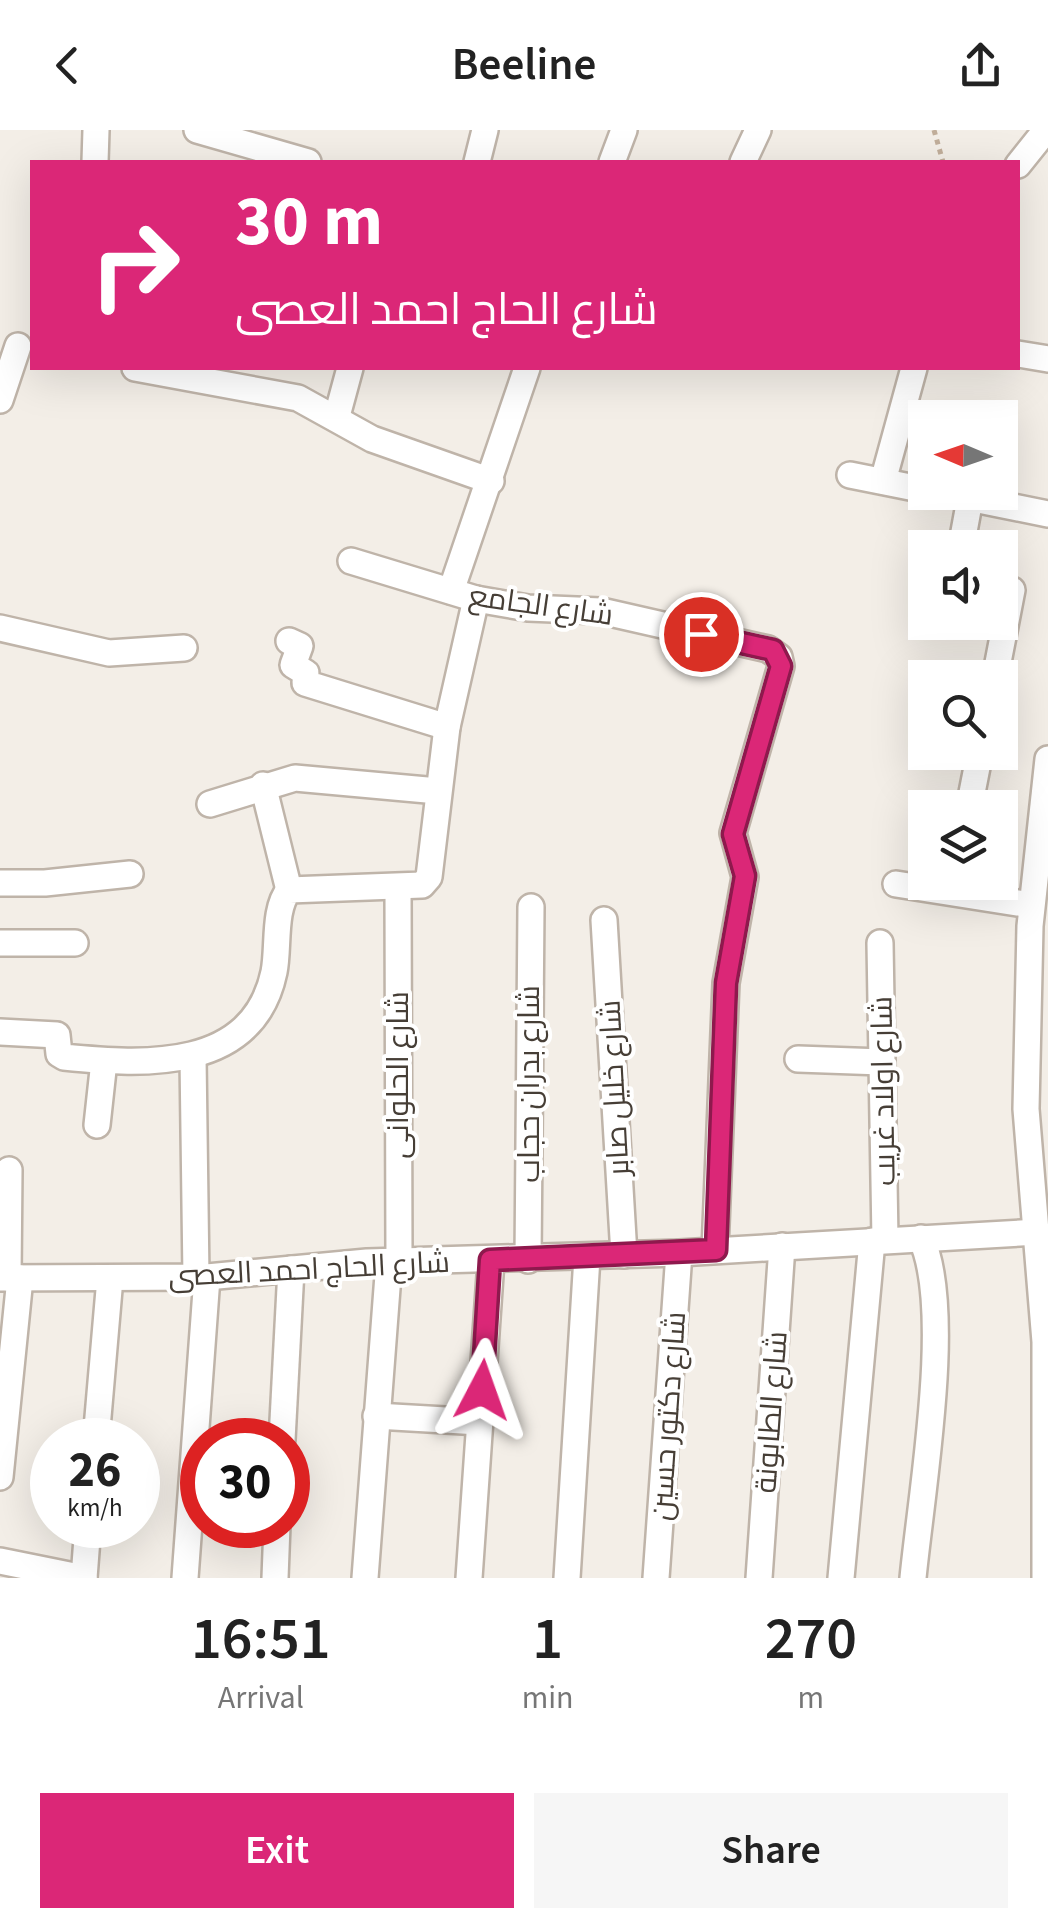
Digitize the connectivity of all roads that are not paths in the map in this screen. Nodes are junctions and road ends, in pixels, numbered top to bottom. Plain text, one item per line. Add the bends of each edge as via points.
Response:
1 (96, 130) edge
2 (197, 130) edge
3 (485, 130) edge
4 (624, 130) edge
5 (758, 130) edge
6 (1046, 130) edge
7 (95, 160) edge
8 (301, 160) edge
9 (478, 160) edge
10 (613, 160) edge
11 (745, 160) edge
12 (1020, 163) edge
13 (17, 346) edge
14 (1020, 354) edge
15 (1048, 359) edge
16 (147, 370) edge
17 (349, 370) edge
18 (525, 370) edge
19 (913, 370) edge
20 (0, 400) edge
21 (336, 416) junction
22 (850, 475) dead end
23 (491, 481) junction
24 (884, 481) junction
25 (908, 486) edge
26 (1018, 508) edge
27 (1048, 514) edge
28 (351, 560) dead end
29 (463, 595) junction
30 (0, 628) edge
31 (289, 641) dead end
32 (184, 648) dead end
33 (447, 728) junction
34 (1048, 759) edge
35 (262, 786) junction
36 (438, 791) junction
37 (210, 804) dead end
38 (1041, 873) edge
39 (130, 874) dead end
40 (0, 882) edge
41 (896, 884) dead end
42 (908, 885) edge
43 (398, 888) junction
44 (288, 890) junction
45 (1008, 900) edge
46 (1031, 905) junction
47 (530, 908) dead end
48 (604, 920) dead end
49 (880, 942) dead end
50 (0, 943) edge
51 (76, 943) dead end
52 (0, 1032) edge
53 (193, 1056) junction
54 (798, 1059) dead end
55 (104, 1061) junction
56 (882, 1062) junction
57 (1037, 1109) edge
58 (97, 1124) dead end
59 (9, 1170) dead end
60 (1043, 1206) edge
61 (1038, 1232) junction
62 (921, 1238) junction
63 (879, 1241) junction
64 (782, 1246) junction
65 (716, 1250) junction
66 (679, 1253) junction
67 (624, 1255) junction
68 (587, 1257) junction
69 (490, 1260) junction
70 (528, 1260) junction
71 (394, 1262) junction
72 (290, 1269) junction
73 (202, 1277) junction
74 (9, 1278) edge
75 (110, 1278) junction
76 (376, 1416) junction
77 (98, 1418) edge
78 (283, 1418) edge
79 (480, 1422) junction
80 (0, 1477) edge
81 (86, 1548) edge
82 (277, 1548) edge
83 (0, 1561) edge
84 (84, 1578) edge
85 (185, 1578) edge
86 (275, 1578) edge
87 (365, 1578) edge
88 (470, 1578) edge
89 (567, 1578) edge
90 (656, 1578) edge
91 (759, 1578) edge
92 (840, 1578) edge
93 (913, 1578) edge
94 (1045, 1578) edge

1 - 7 street
2 - 8 street
3 - 9 street
4 - 10 street
5 - 11 street
6 - 12 street
13 - 20 street
14 - 15 street
16 - 21 street via 278,393
17 - 21 street
18 - 23 street
19 - 24 street
21 - 23 street via 372,439
22 - 24 street
23 - 29 street
24 - 25 street
26 - 27 street
28 - 29 street, شارع الجامع
29 - 33 street
29 - 65 street, شارع الجامع via 601,611 773,650 781,666 733,834 745,876 726,983
30 - 32 street via 109,652
31 - 33 street via 300,646 293,666 306,673 305,683
33 - 36 street
34 - 38 street
35 - 36 street via 321,777
35 - 37 street
35 - 44 street
36 - 43 street via 428,876 417,888
38 - 46 street
39 - 40 street
41 - 42 street
43 - 44 street
43 - 71 street, شارع الحلوانى
44 - 53 street via 262,1006 236,1036
45 - 46 street
46 - 57 street
47 - 70 street, شارع بدران حجاب
48 - 67 street, شارع خليل صابر
49 - 56 street, شارع اولاد غريب
50 - 51 street
52 - 55 street via 54,1034 60,1056
53 - 55 street
53 - 73 street
54 - 56 street
55 - 58 street
56 - 63 street, شارع اولاد غريب
57 - 60 street
59 - 74 street
60 - 61 street
61 - 62 street, شارع الحاج احمد العصى
61 - 94 street
62 - 63 street, شارع الحاج احمد العصى
62 - 93 street via 937,1314
63 - 64 street, شارع الحاج احمد العصى
63 - 92 street, شارع اولاد غريب
64 - 65 street, شارع الحاج احمد العصى
64 - 91 street, شارع الطابونة
65 - 66 street, شارع الحاج احمد العصى
66 - 67 street, شارع الحاج احمد العصى
66 - 90 street, شارع دكتور حسين
67 - 68 street, شارع الحاج احمد العصى
68 - 70 street, شارع الحاج احمد العصى
68 - 89 street
69 - 70 street, شارع الحاج احمد العصى
69 - 71 street, شارع الحاج احمد العصى
69 - 79 street
71 - 72 street, شارع الحاج احمد العصى
71 - 76 street, شارع الحلوانى
72 - 73 street, شارع الحاج احمد العصى
72 - 78 street
73 - 75 street, شارع الحاج احمد العصى
73 - 85 street
74 - 75 street, شارع الحاج احمد العصى
74 - 80 street
75 - 77 street
76 - 79 street
76 - 87 street, شارع الحلوانى
79 - 88 street
81 - 84 street
82 - 86 street
83 - 84 street

